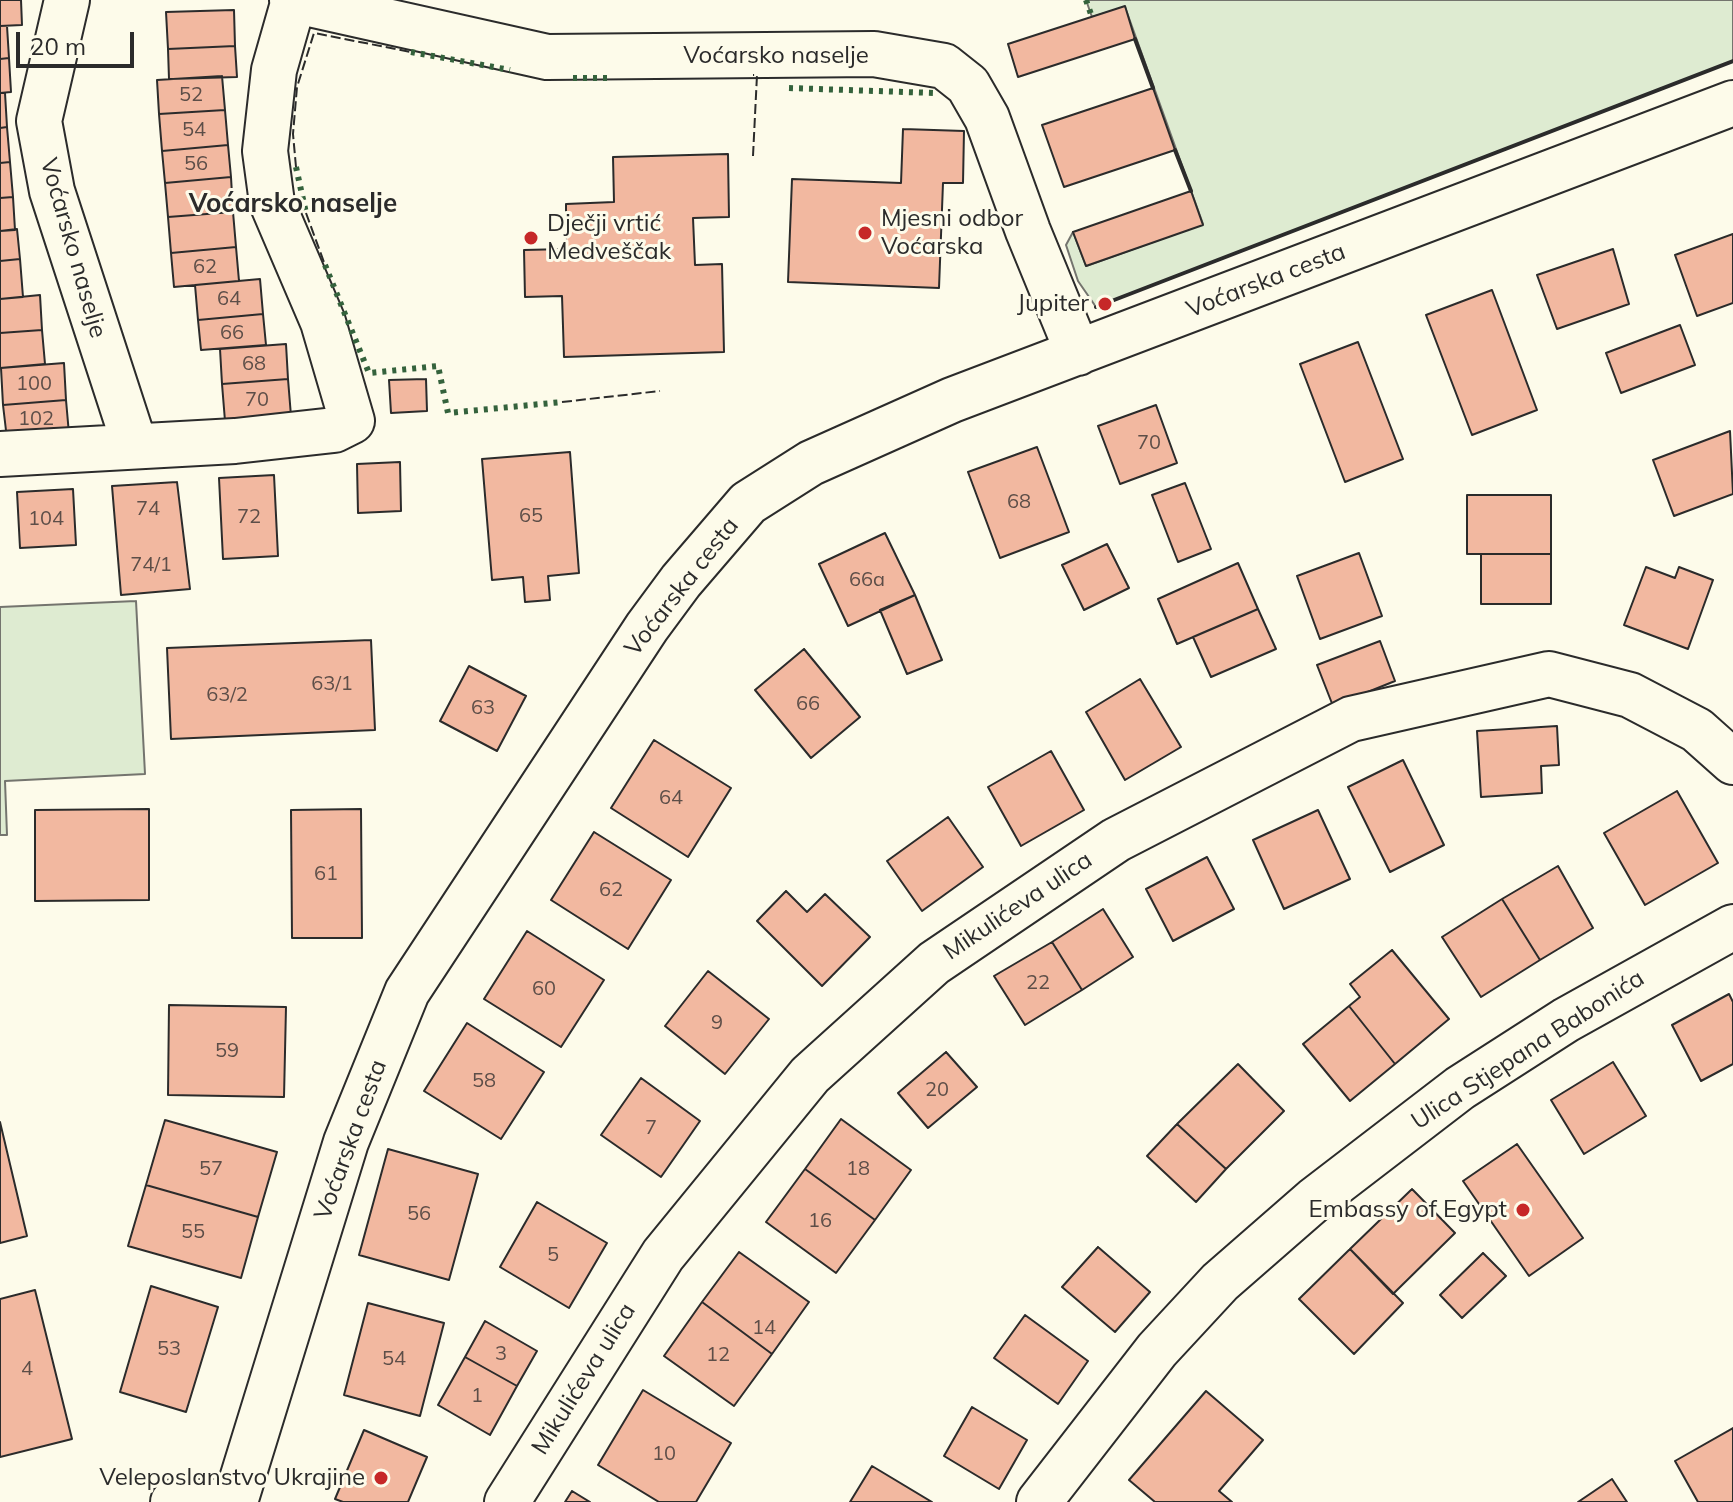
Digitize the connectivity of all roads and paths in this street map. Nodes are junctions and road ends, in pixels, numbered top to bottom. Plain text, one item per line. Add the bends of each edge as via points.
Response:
1 (67, 0) edge
2 (293, 0) edge
3 (1733, 103) edge
4 (1078, 353) junction
5 (135, 446) junction
6 (0, 454) edge
7 (1733, 762) edge
8 (1733, 927) edge
9 (173, 1502) edge
10 (221, 1502) edge
11 (235, 1502) edge
12 (507, 1502) edge
13 (1039, 1502) edge

1 - 5 street, Voćarsko naselje via 39,121 52,191
2 - 4 street, Voćarsko naselje via 547,57 874,54 944,66 968,85 987,118
2 - 5 street, Voćarsko naselje via 274,70 267,137 272,203 323,322 352,421 334,430
3 - 4 street, Voćarska cesta
4 - 11 street, Voćarska cesta via 867,435 772,485 748,503 647,627 407,992 346,1142
5 - 6 street, Voćarsko naselje
7 - 12 street, Mikulićeva ulica via 1697,730 1630,695 1549,674 1351,719 1116,840 934,963 810,1075 663,1255
8 - 13 street, Ulica Stjepana Babonića via 1566,1020 1473,1080 1314,1200 1220,1282 1157,1350
9 - 10 street

